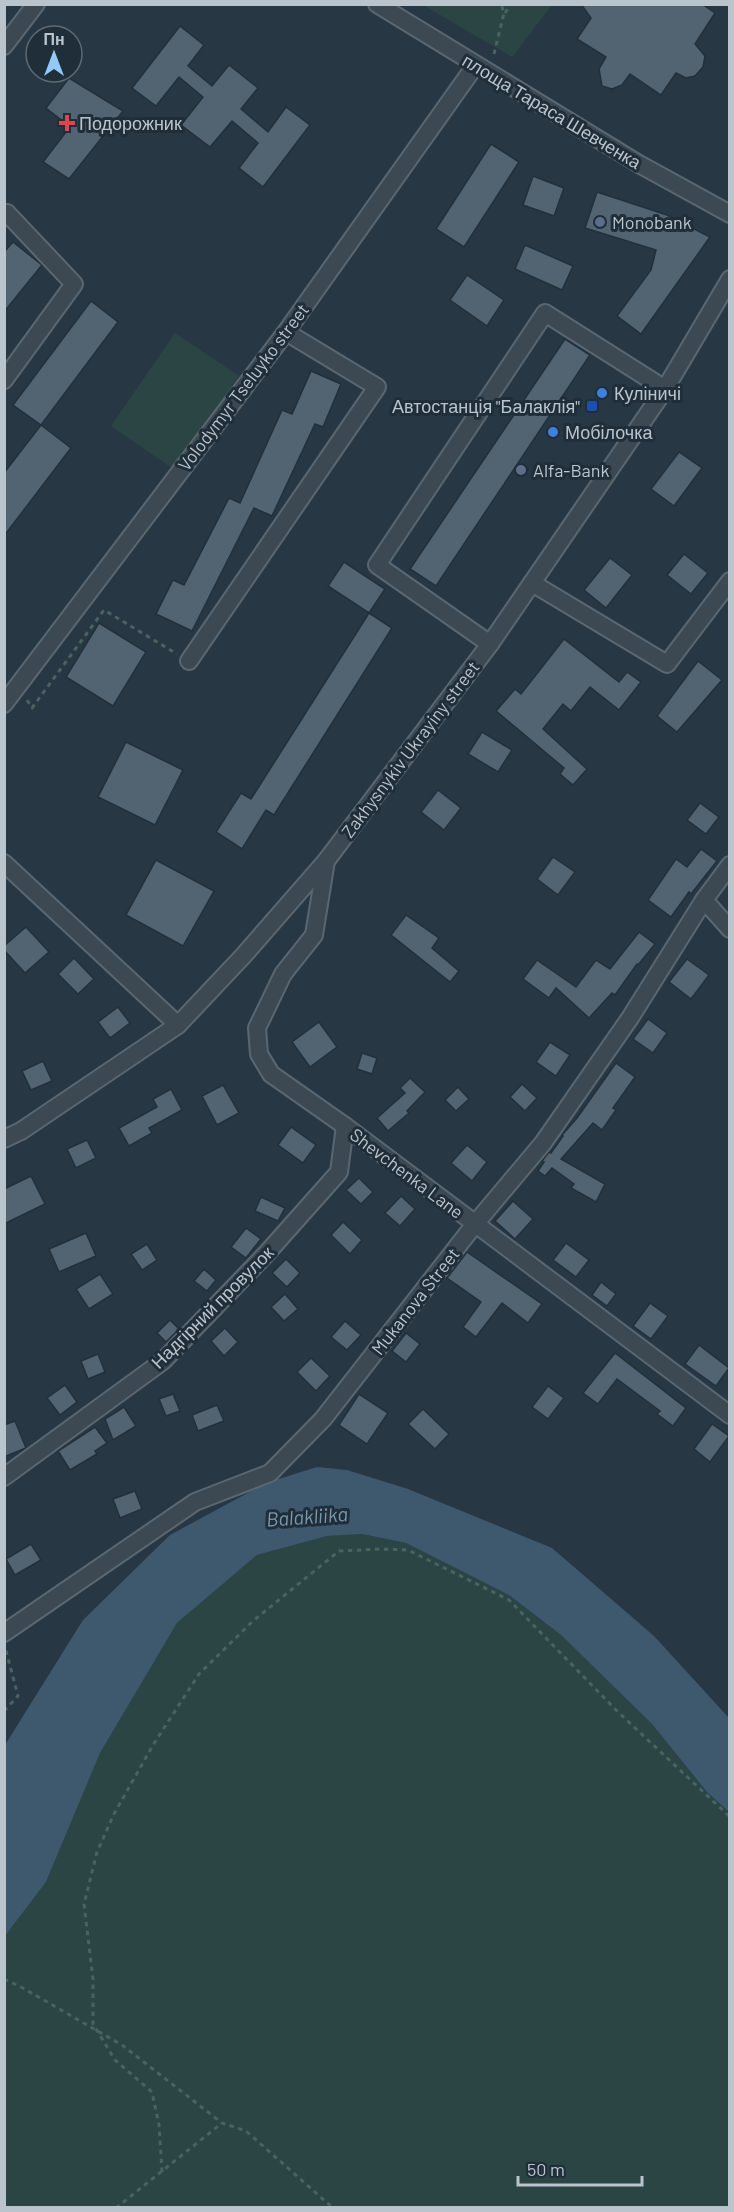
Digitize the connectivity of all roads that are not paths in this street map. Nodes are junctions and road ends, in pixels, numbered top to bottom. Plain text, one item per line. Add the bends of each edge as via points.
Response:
1 (36, 4) edge
2 (377, 4) edge
3 (4, 46) edge
4 (476, 66) junction
5 (729, 214) edge
6 (4, 217) edge
7 (729, 279) edge
8 (285, 332) junction
9 (4, 380) edge
10 (665, 390) junction
11 (729, 581) edge
12 (532, 582) junction
13 (490, 644) junction
14 (189, 661) road end
15 (4, 704) edge
16 (326, 861) junction
17 (4, 863) edge
18 (729, 865) edge
19 (704, 900) junction
20 (729, 929) edge
21 (178, 1025) junction
22 (345, 1126) junction
23 (4, 1139) edge
24 (475, 1224) junction
25 (729, 1415) edge
26 (4, 1477) edge
27 (4, 1633) edge

1 - 3 street
2 - 4 street, площа Тараса Шевченка
4 - 5 street, площа Тараса Шевченка
4 - 8 street, Volodymyr Tseluyko street
6 - 9 street via 7,213 75,285
7 - 10 street, Zakhysnykiv Ukrayiny street
8 - 14 street via 377,387
8 - 15 street, Volodymyr Tseluyko street
10 - 12 street, Zakhysnykiv Ukrayiny street
10 - 13 street via 545,314 377,565
11 - 12 street via 667,664
12 - 13 street, Zakhysnykiv Ukrayiny street
13 - 16 street, Zakhysnykiv Ukrayiny street
16 - 21 street, Zakhysnykiv Ukrayiny street
16 - 22 street, Shevchenka Lane via 314,935 283,974 257,1028 257,1037 259,1054 271,1074
17 - 21 street
18 - 19 street, Mukanova Street
19 - 20 street
19 - 24 street, Mukanova Street via 630,1018 543,1143
21 - 23 street, Zakhysnykiv Ukrayiny street
22 - 24 street, Shevchenka Lane
22 - 26 street, Надгірний провулок via 339,1172 163,1361
24 - 25 street, Shevchenka Lane
24 - 27 street, Mukanova Street via 323,1419 270,1473 195,1502

